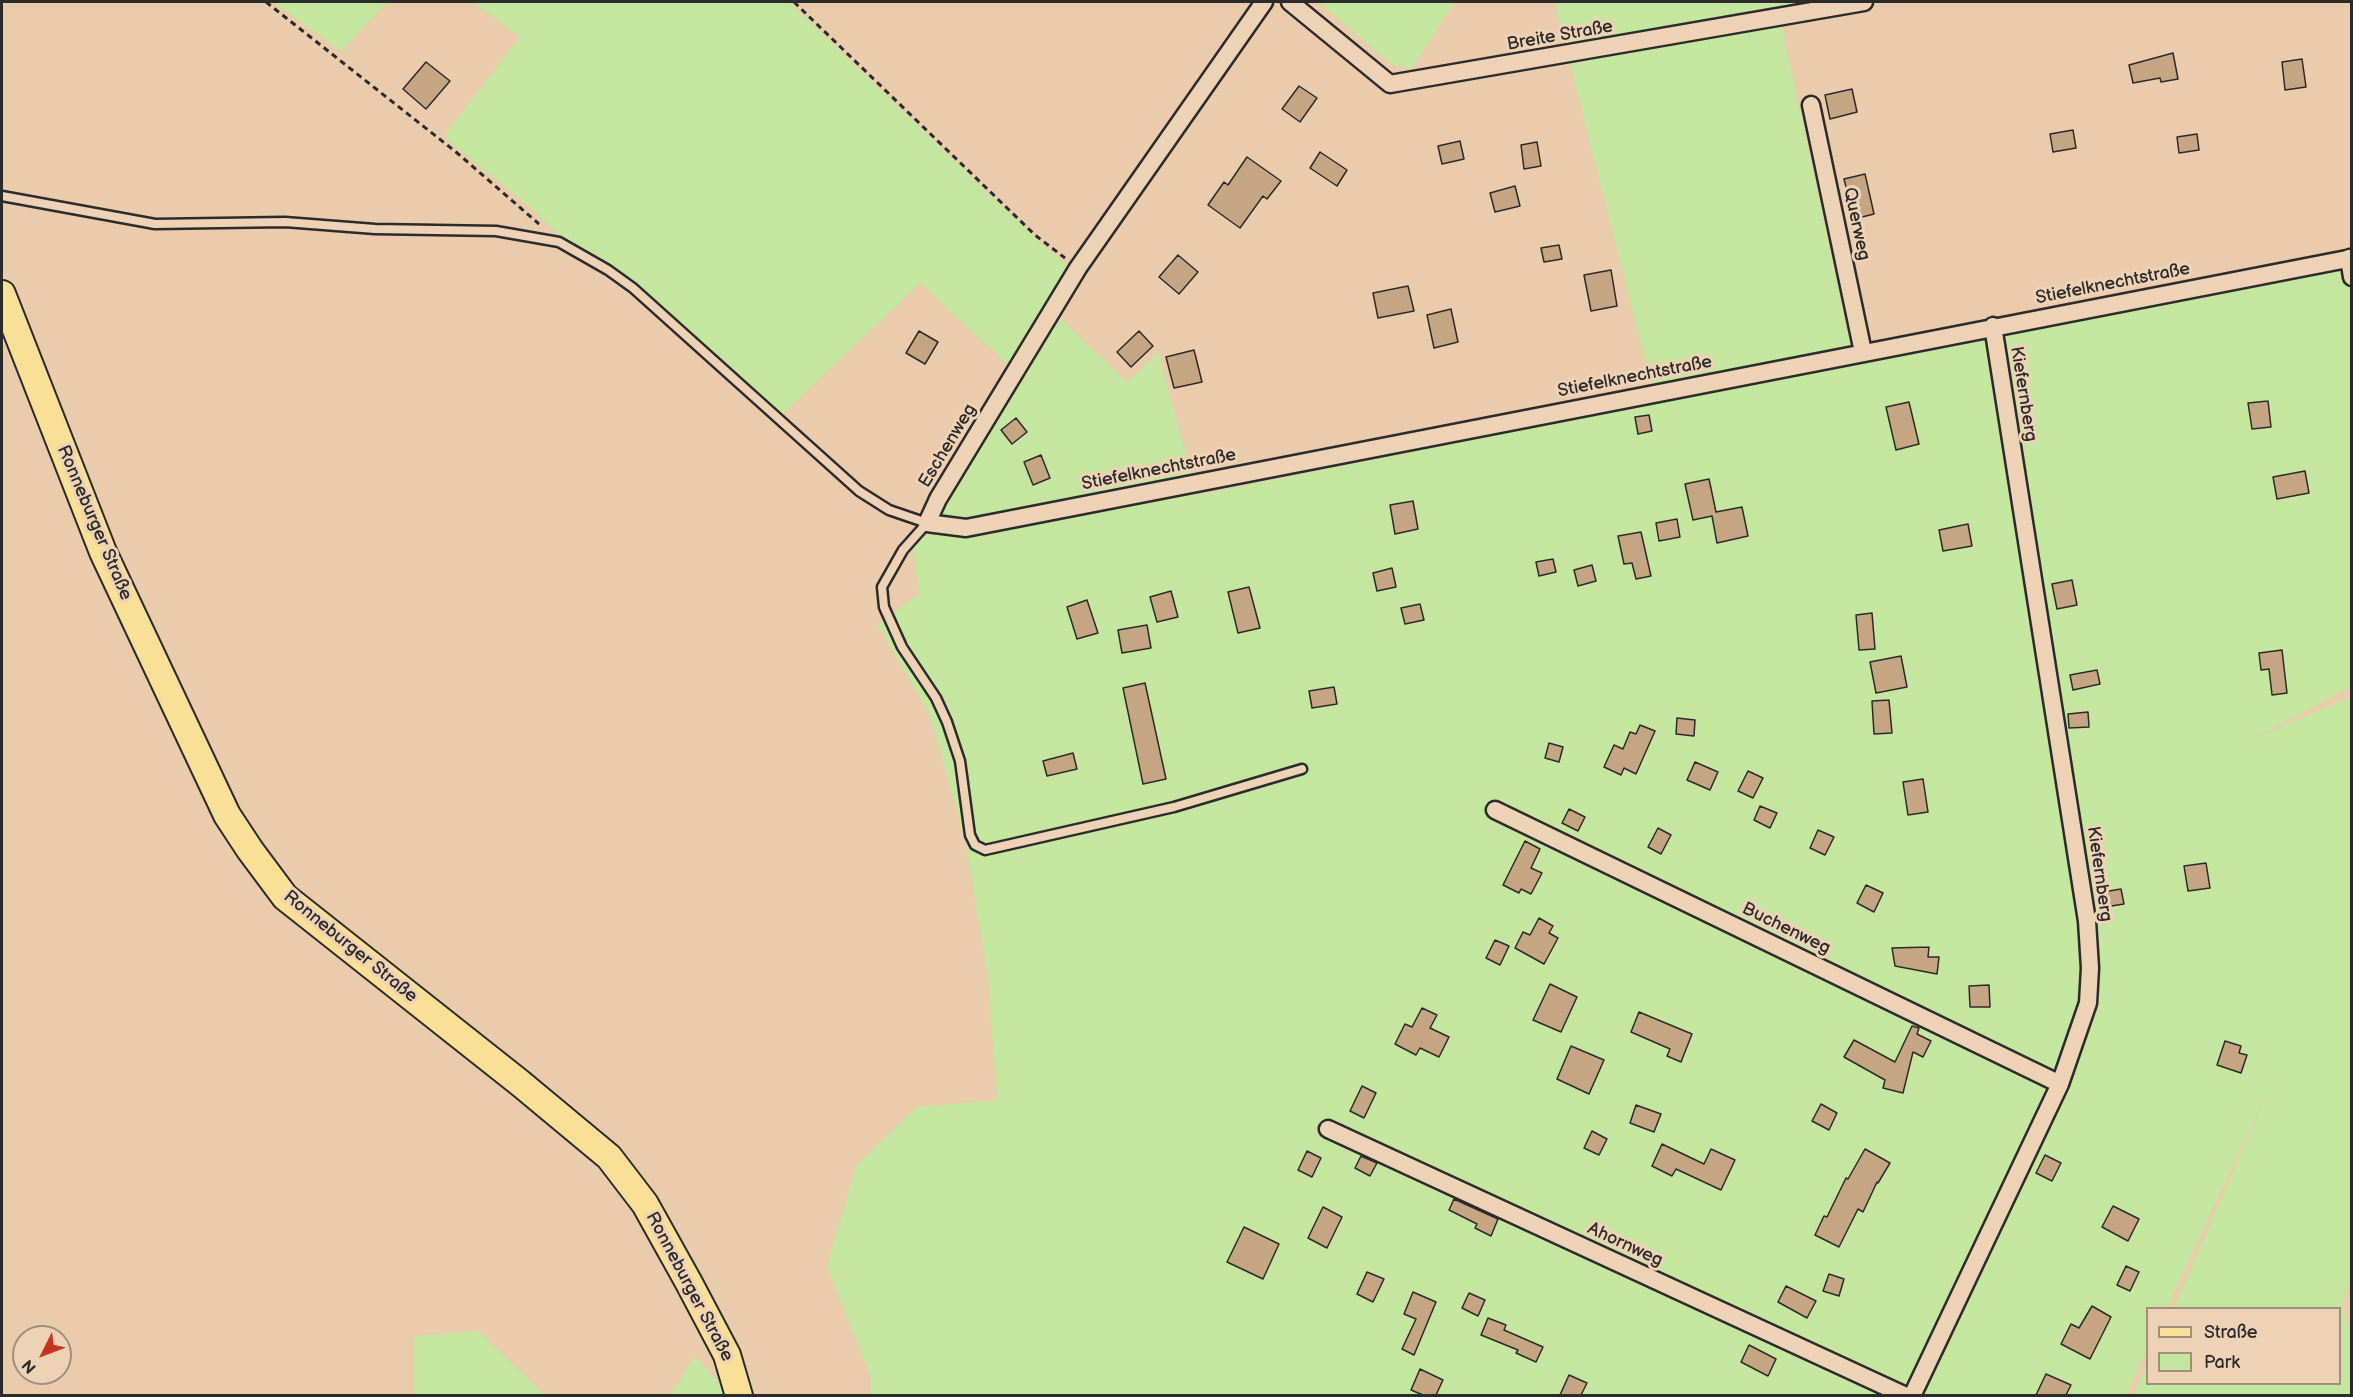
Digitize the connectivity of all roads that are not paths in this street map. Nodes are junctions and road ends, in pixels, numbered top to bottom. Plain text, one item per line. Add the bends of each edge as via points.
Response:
1 (1264, 2) edge
2 (1290, 2) edge
3 (1859, 2) edge
4 (1811, 105) dead end
5 (2, 196) edge
6 (2350, 258) edge
7 (2352, 278) edge
8 (2, 294) edge
9 (1993, 326) junction
10 (1863, 352) junction
11 (927, 523) junction
12 (1302, 769) dead end
13 (1495, 810) dead end
14 (2060, 1084) junction
15 (1328, 1129) dead end
16 (739, 1395) edge
17 (1906, 1395) edge
18 (1911, 1395) edge

1 - 11 street, Eschenweg via 1078,268
2 - 3 street, Breite Straße via 1390,84
4 - 10 street, Querweg
5 - 11 lane via 155,224 285,222 375,229 496,231 559,242 633,288 859,491 889,510
6 - 7 street
6 - 9 street, Stiefelknechtstraße
8 - 16 main road, Ronneburger Straße via 103,552 227,815 250,850 285,897 609,1157 645,1204 689,1283 727,1355
9 - 10 street, Stiefelknechtstraße
9 - 14 street, Kiefernberg via 2087,921 2088,1003
10 - 11 street, Stiefelknechtstraße via 966,528
11 - 12 lane via 903,550 882,587 884,607 902,647 947,722 960,761 970,835 975,845 985,850 1163,810
13 - 14 street, Buchenweg
14 - 18 street, Kiefernberg
15 - 17 street, Ahornweg

